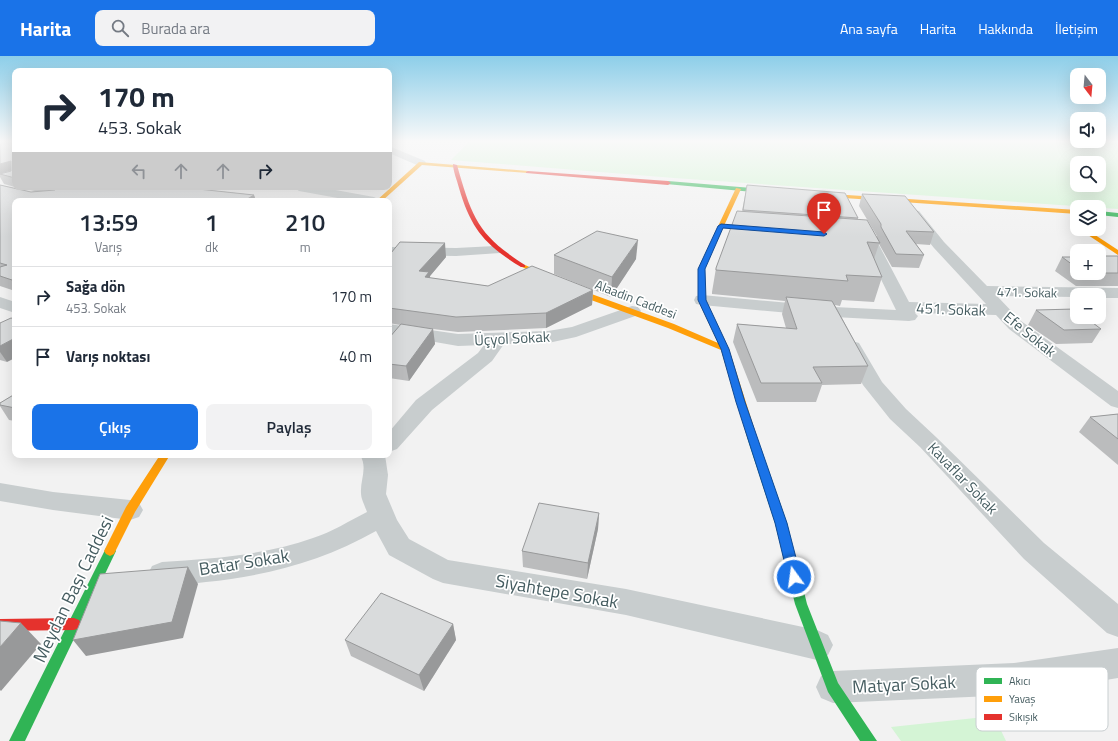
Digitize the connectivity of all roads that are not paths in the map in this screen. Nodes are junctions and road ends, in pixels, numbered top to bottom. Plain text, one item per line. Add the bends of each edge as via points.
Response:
1 (409, 173) edge
2 (458, 173) edge
3 (550, 173) edge
4 (392, 189) edge
5 (738, 189) junction
6 (315, 190) edge
7 (391, 190) edge
8 (785, 193) edge
9 (808, 195) edge
10 (846, 197) junction
11 (358, 198) edge
12 (382, 198) edge
13 (904, 201) junction
14 (1054, 211) junction
15 (1070, 212) edge
16 (1106, 214) edge
17 (1118, 215) edge
18 (1070, 221) edge
19 (721, 226) junction
20 (736, 227) edge
21 (853, 236) edge
22 (1092, 236) edge
23 (869, 237) junction
24 (495, 250) junction
25 (392, 251) edge
26 (1118, 253) edge
27 (983, 291) junction
28 (1118, 293) edge
29 (702, 300) junction
30 (0, 302) edge
31 (12, 307) edge
32 (903, 307) junction
33 (1001, 310) junction
34 (632, 311) junction
35 (834, 312) junction
36 (392, 329) edge
37 (497, 340) junction
38 (725, 349) junction
39 (1118, 401) edge
40 (392, 441) edge
41 (162, 458) edge
42 (377, 458) edge
43 (0, 492) edge
44 (130, 510) junction
45 (382, 516) junction
46 (97, 576) junction
47 (1118, 623) edge
48 (0, 624) edge
49 (74, 624) junction
50 (817, 645) junction
51 (1118, 663) edge
52 (1092, 667) edge
53 (976, 681) edge
54 (833, 687) junction
55 (17, 741) edge
56 (869, 741) edge

1 - 4 street
2 - 24 street, Alaadin Caddesi via 477,228
3 - 5 street
5 - 8 street
5 - 19 street
6 - 11 street
7 - 12 street
9 - 10 street
10 - 13 street
10 - 23 street
13 - 14 street
13 - 27 street, Efe Sokak
14 - 15 street
14 - 18 street
16 - 17 street
19 - 20 street
19 - 29 street via 701,269
21 - 23 street
22 - 26 street
23 - 32 street
24 - 25 street
24 - 34 street, Alaadin Caddesi via 555,282
27 - 28 street, 471. Sokak
27 - 33 street, Efe Sokak
29 - 35 street, 451. Sokak
29 - 38 street
30 - 31 street
32 - 33 street, 451. Sokak
32 - 35 street, 451. Sokak via 909,316
33 - 39 street, Efe Sokak via 1015,325
34 - 37 street, Üçyol Sokak via 576,332 548,337
34 - 38 street, Alaadin Caddesi
35 - 47 street, Kavaflar Sokak via 873,385 898,414 1034,551
36 - 37 street, Üçyol Sokak via 458,340
37 - 40 street via 485,357 424,405
38 - 50 street via 781,523 801,604
41 - 44 street, Meydan Başı Caddesi
42 - 45 street, Siyahtepe Sokak via 373,494
43 - 44 street
44 - 46 street, Meydan Başı Caddesi
45 - 46 street, Batar Sokak via 334,541 305,552 255,563 177,573
45 - 50 street, Siyahtepe Sokak via 399,547 443,571 626,602
46 - 49 street, Meydan Başı Caddesi
48 - 49 street
49 - 55 street, Meydan Başı Caddesi
50 - 54 street
51 - 52 street, Matyar Sokak
53 - 54 street, Matyar Sokak
54 - 56 street

